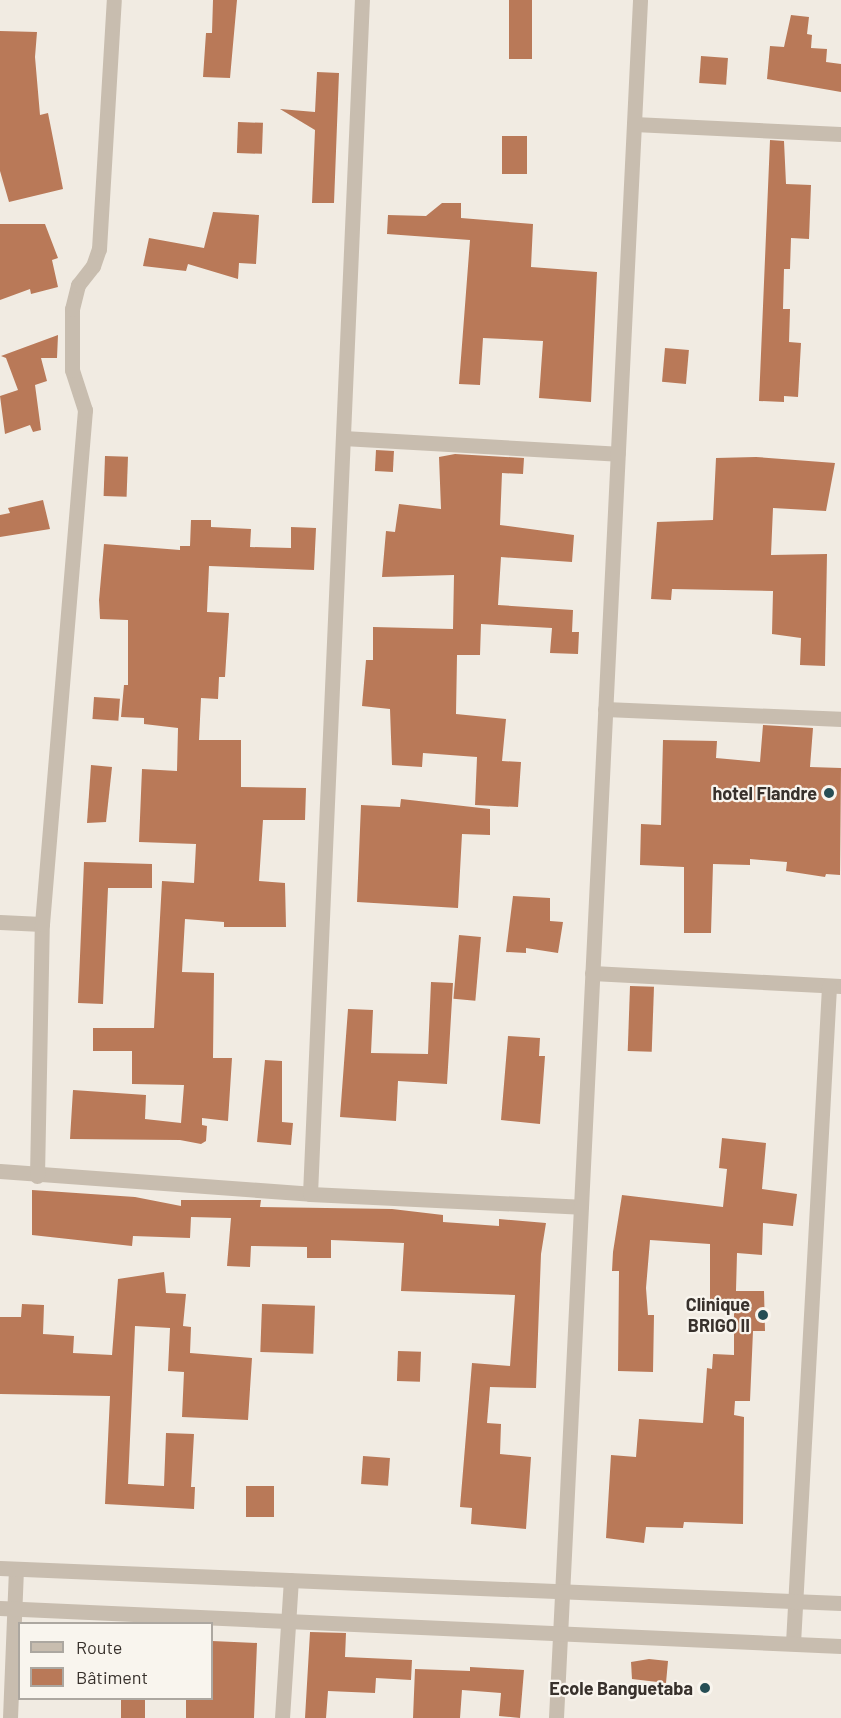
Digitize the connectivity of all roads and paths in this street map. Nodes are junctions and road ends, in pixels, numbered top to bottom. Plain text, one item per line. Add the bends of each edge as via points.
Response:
1 (114, 0) edge
2 (362, 0) edge
3 (640, 0) edge
4 (634, 124) junction
5 (841, 134) edge
6 (343, 438) junction
7 (618, 454) junction
8 (605, 709) junction
9 (841, 718) edge
10 (0, 922) edge
11 (42, 924) junction
12 (592, 973) junction
13 (835, 986) edge
14 (0, 1172) edge
15 (37, 1176) junction
16 (310, 1194) junction
17 (581, 1207) junction
18 (0, 1568) edge
19 (16, 1569) junction
20 (291, 1580) junction
21 (562, 1591) junction
22 (796, 1601) junction
23 (841, 1603) edge
24 (7, 1608) edge
25 (287, 1621) junction
26 (560, 1632) junction
27 (793, 1643) junction
28 (841, 1646) edge
29 (10, 1718) edge
30 (282, 1718) edge
31 (556, 1718) edge

1 - 11 street via 99,249 93,266 78,285 72,309 72,370 85,410
2 - 6 street
3 - 4 street
4 - 5 street
4 - 7 street
6 - 7 street
6 - 16 street
7 - 8 street
8 - 9 street
8 - 12 street
10 - 11 street
11 - 15 street
12 - 13 street
12 - 17 street
13 - 22 street
14 - 15 street
15 - 16 street
16 - 17 street
17 - 21 street
18 - 19 street
19 - 20 street
19 - 24 street
20 - 21 street
20 - 25 street
21 - 22 street
21 - 26 street
22 - 23 street
22 - 27 street
24 - 25 street
24 - 29 street
25 - 26 street
25 - 30 street
26 - 27 street
26 - 31 street
27 - 28 street

